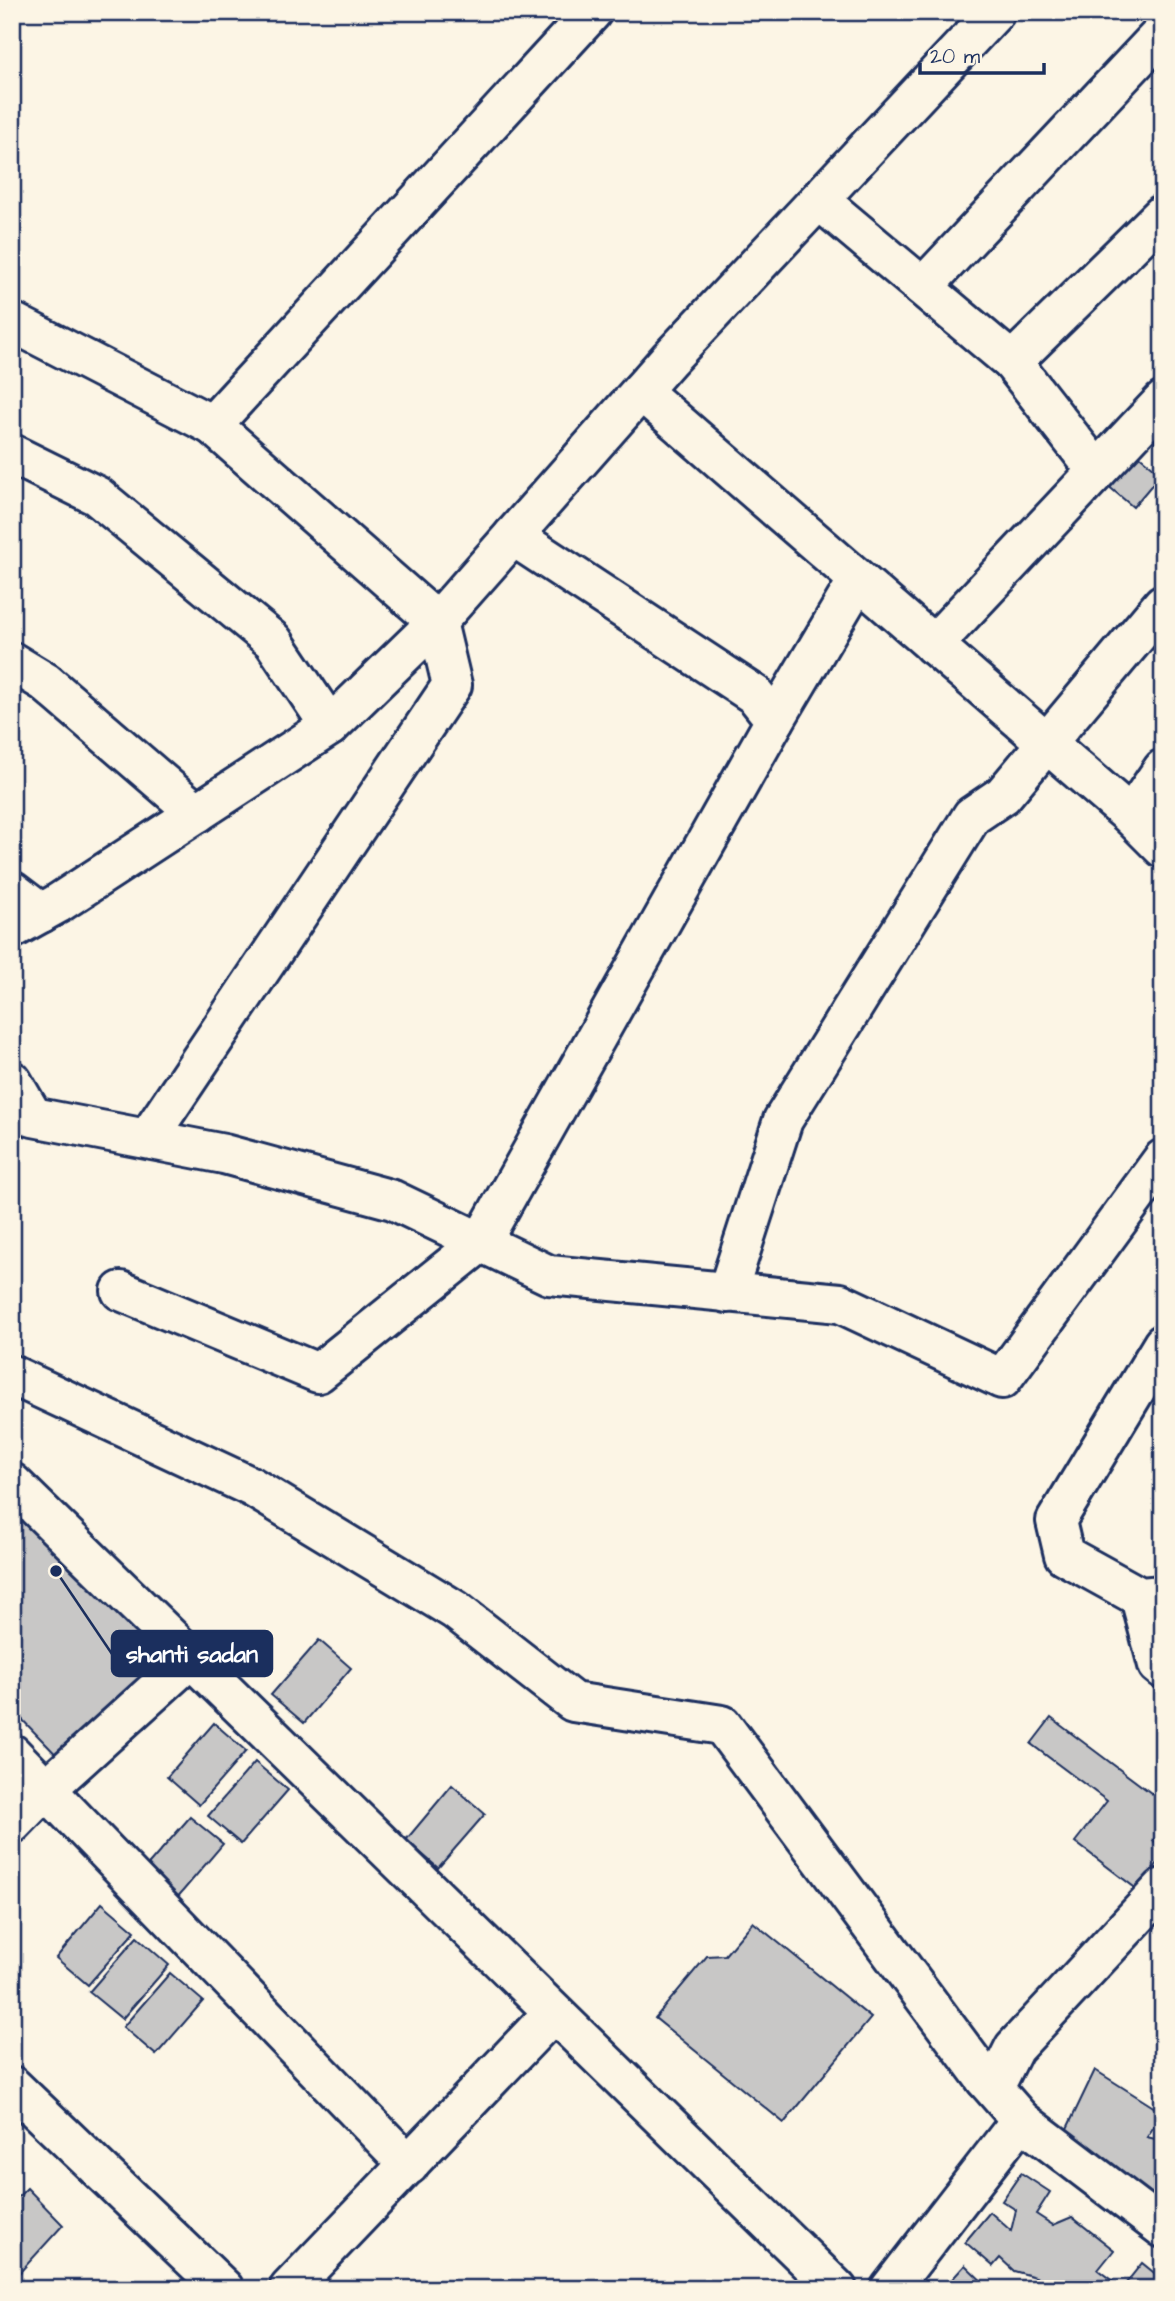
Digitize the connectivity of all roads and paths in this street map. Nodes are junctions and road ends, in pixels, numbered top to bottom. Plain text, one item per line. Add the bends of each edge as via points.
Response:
1 (592, 12) edge
2 (995, 12) edge
3 (1163, 32) edge
4 (819, 200) junction
5 (1163, 214) edge
6 (923, 287) junction
7 (12, 322) edge
8 (1012, 362) junction
9 (641, 391) junction
10 (1163, 401) edge
11 (212, 425) junction
12 (12, 454) edge
13 (1097, 471) junction
14 (513, 536) junction
15 (858, 580) junction
16 (1163, 604) edge
17 (437, 622) junction
18 (933, 645) junction
19 (12, 662) edge
20 (775, 720) junction
21 (330, 726) junction
22 (1047, 744) junction
23 (1163, 769) edge
24 (197, 813) junction
25 (1131, 816) junction
26 (1163, 848) edge
27 (22, 911) edge
28 (12, 1081) edge
29 (148, 1139) junction
30 (1163, 1159) edge
31 (481, 1242) junction
32 (121, 1291) dead end
33 (727, 1293) junction
34 (1163, 1344) edge
35 (12, 1375) edge
36 (12, 1483) edge
37 (1152, 1596) edge
38 (189, 1660) junction
39 (1163, 1669) edge
40 (12, 1754) edge
41 (45, 1790) junction
42 (12, 1824) edge
43 (1163, 1888) edge
44 (553, 2013) junction
45 (985, 2078) junction
46 (12, 2086) edge
47 (1021, 2120) junction
48 (410, 2165) junction
49 (1163, 2228) edge
50 (224, 2289) edge
51 (289, 2289) edge
52 (837, 2289) edge
53 (890, 2289) edge

1 - 11 street
2 - 4 street
3 - 6 street
4 - 6 street
4 - 9 street
5 - 8 street
6 - 8 street
7 - 11 street
8 - 13 street
9 - 14 street
9 - 15 street
10 - 13 street
11 - 17 street
12 - 21 street via 97,496 273,641
13 - 18 street
14 - 17 street
14 - 20 street via 755,695
15 - 18 street
15 - 20 street
16 - 22 street
17 - 21 street
17 - 29 street via 452,685
18 - 22 street
19 - 24 street via 45,682
20 - 31 street
21 - 24 street
22 - 25 street
22 - 33 street via 1003,795 972,816 783,1120
23 - 25 street
24 - 27 street
25 - 26 street
28 - 29 street via 33,1116
29 - 31 street via 225,1154 393,1200
30 - 33 street via 1002,1379 840,1303
31 - 32 street via 318,1373
31 - 33 street via 550,1275
34 - 37 street via 1056,1521 1065,1555
35 - 45 street via 252,1487 455,1610 573,1702 722,1725
36 - 38 street
37 - 39 street via 1158,1665
38 - 41 street
38 - 44 street
40 - 41 street
41 - 42 street
41 - 48 street
43 - 45 street via 1014,2048 1000,2076
44 - 48 street
44 - 52 street
45 - 47 street
46 - 50 street
47 - 49 street
47 - 53 street
48 - 51 street

